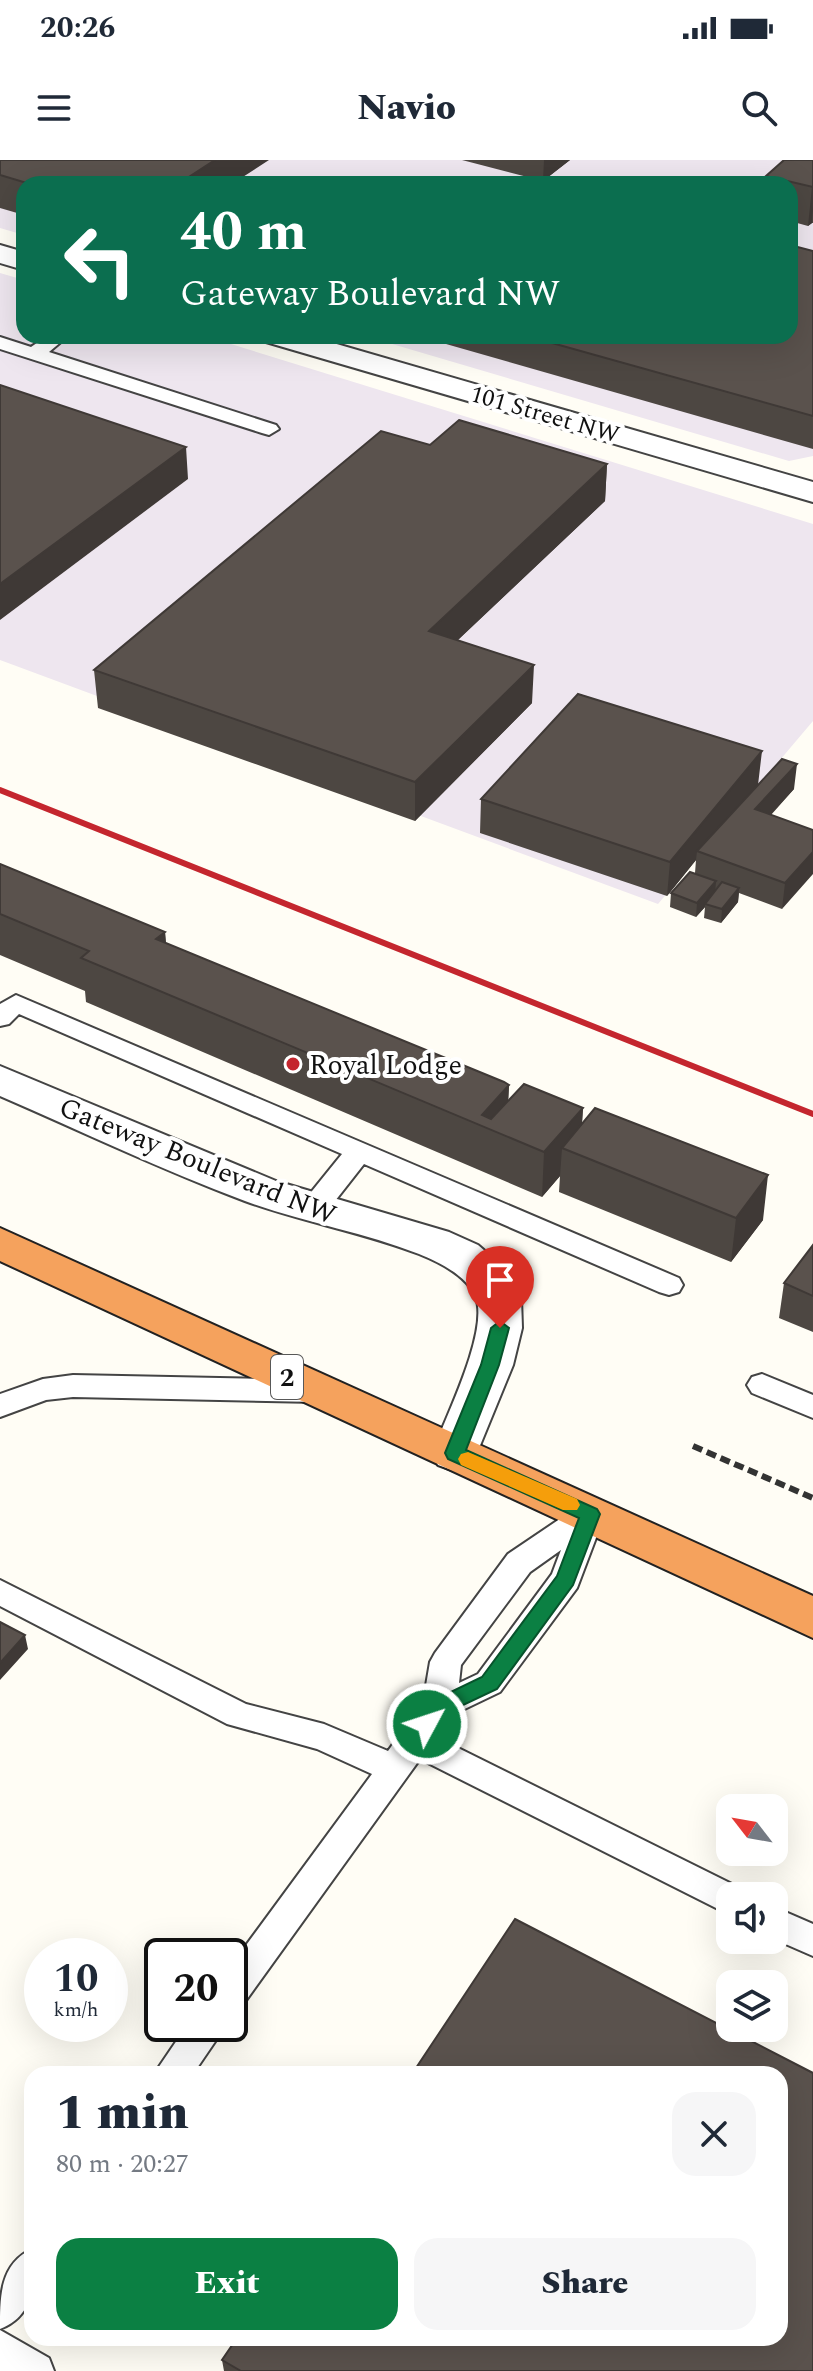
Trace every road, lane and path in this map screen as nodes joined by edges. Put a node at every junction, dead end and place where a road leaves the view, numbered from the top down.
1 (0, 343) edge
2 (48, 344) edge
3 (304, 344) edge
4 (34, 354) junction
5 (269, 429) dead end
6 (813, 492) edge
7 (5, 1006) edge
8 (0, 1080) edge
9 (359, 1151) junction
10 (314, 1208) junction
11 (0, 1243) edge
12 (669, 1285) dead end
13 (762, 1385) dead end
14 (317, 1392) junction
15 (0, 1406) edge
16 (813, 1407) edge
17 (693, 1446) dead end
18 (455, 1453) junction
19 (813, 1498) edge
20 (583, 1511) junction
21 (0, 1592) edge
22 (813, 1618) edge
23 (439, 1707) junction
24 (414, 1741) junction
25 (394, 1769) junction
26 (716, 1892) edge
27 (788, 1929) edge
28 (813, 1941) edge
29 (248, 1970) edge
30 (196, 2042) edge
31 (178, 2066) edge
32 (24, 2278) edge
33 (0, 2311) edge
34 (0, 2349) edge
35 (35, 2371) edge

1 - 4 lane
2 - 4 lane
3 - 6 street, 101 Street NW
4 - 5 lane
7 - 9 lane
8 - 10 street, Gateway Boulevard NW
9 - 10 lane
9 - 12 lane
10 - 18 street, Gateway Boulevard NW
11 - 14 highway, 2
13 - 16 lane
14 - 15 lane
14 - 18 highway, 2
17 - 19 path
18 - 20 highway, 2
20 - 22 highway, 2
20 - 23 lane
20 - 23 lane
21 - 25 lane
23 - 24 lane
24 - 25 lane
24 - 26 lane
25 - 29 lane
27 - 28 lane
30 - 31 lane
32 - 33 lane
34 - 35 lane

